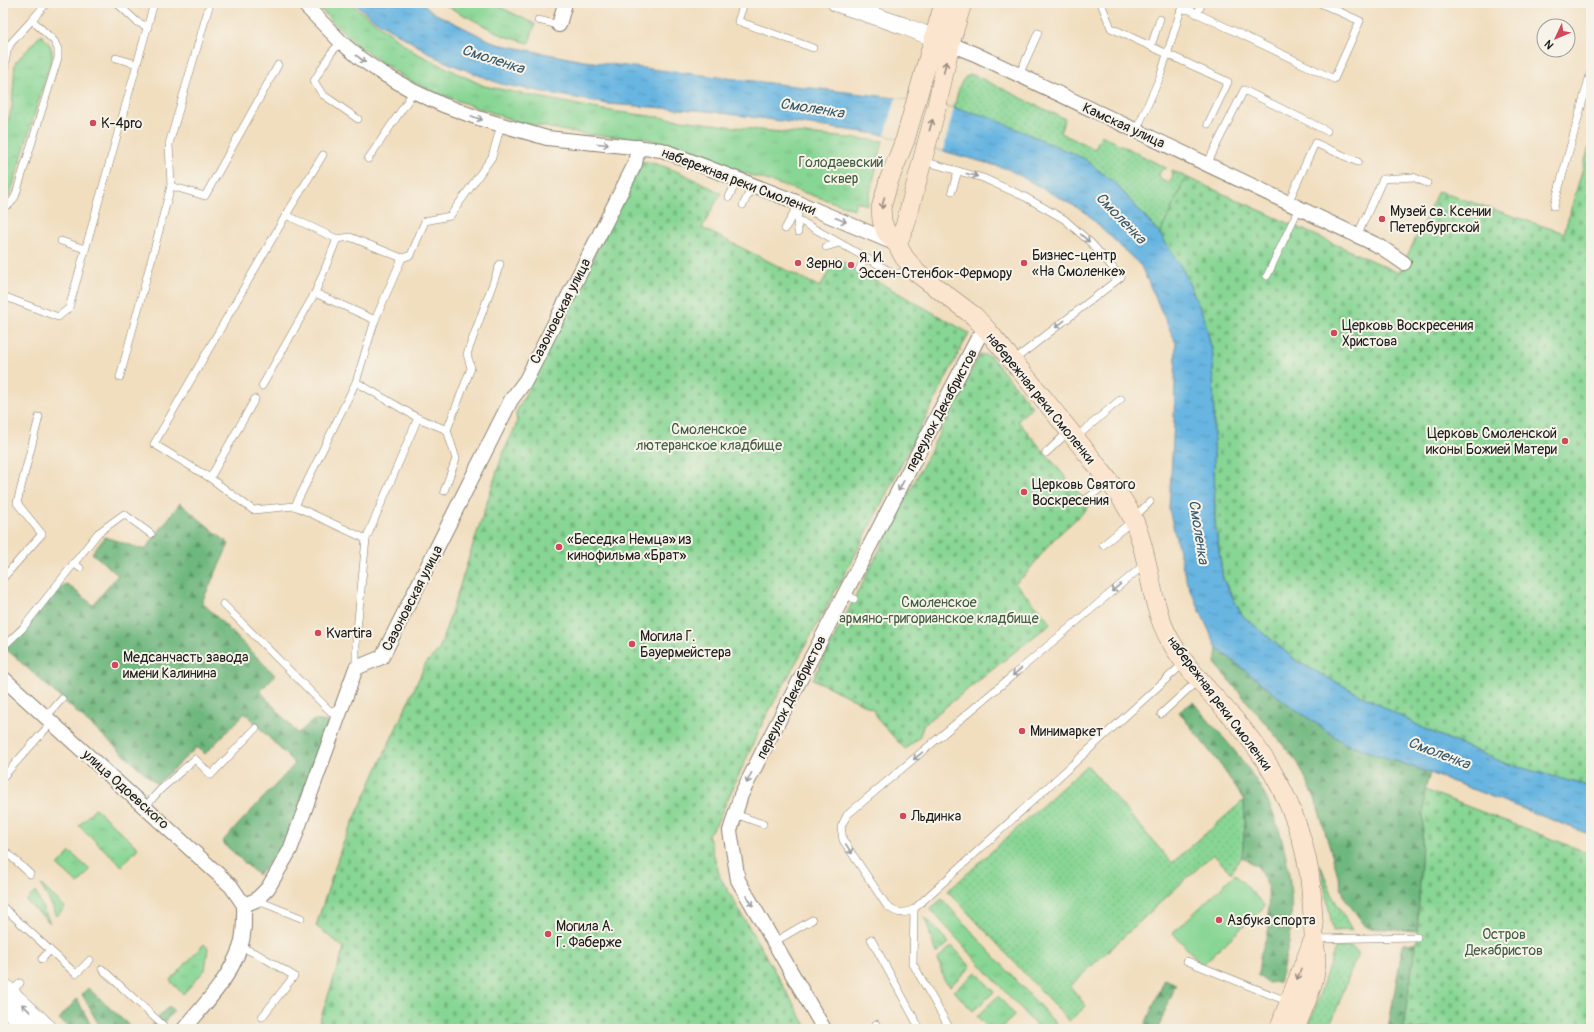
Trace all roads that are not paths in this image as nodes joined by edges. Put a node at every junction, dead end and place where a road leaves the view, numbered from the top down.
1 (117, 3) edge
2 (154, 3) edge
3 (210, 3) edge
4 (303, 3) edge
5 (565, 3) edge
6 (744, 3) edge
7 (836, 3) edge
8 (944, 3) edge
9 (962, 3) edge
10 (1101, 3) edge
11 (1202, 3) edge
12 (1320, 3) edge
13 (44, 6) dead end
14 (1183, 6) edge
15 (1197, 14) junction
16 (1160, 19) dead end
17 (32, 20) junction
18 (538, 20) dead end
19 (560, 25) joint
20 (148, 27) junction
21 (1038, 32) dead end
22 (942, 41) junction
23 (340, 42) junction
24 (1151, 46) junction
25 (813, 48) dead end
26 (1168, 53) junction
27 (116, 58) dead end
28 (137, 64) junction
29 (278, 65) dead end
30 (1591, 71) edge
31 (1019, 75) junction
32 (3, 78) edge
33 (412, 91) junction
34 (358, 119) dead end
35 (1208, 124) dead end
36 (501, 125) junction
37 (1327, 130) dead end
38 (1136, 131) junction
39 (638, 147) junction
40 (923, 153) junction
41 (323, 155) dead end
42 (368, 159) dead end
43 (1358, 162) dead end
44 (1207, 164) junction
45 (958, 171) junction
46 (738, 179) junction
47 (1427, 183) dead end
48 (753, 185) junction
49 (171, 186) junction
50 (952, 191) dead end
51 (729, 197) dead end
52 (799, 203) junction
53 (743, 205) dead end
54 (1293, 205) junction
55 (1554, 206) dead end
56 (3, 207) edge
57 (286, 215) junction
58 (797, 219) junction
59 (785, 229) dead end
60 (798, 232) dead end
61 (1357, 236) junction
62 (337, 239) junction
63 (60, 241) dead end
64 (839, 244) junction
65 (897, 244) junction
66 (826, 247) dead end
67 (85, 249) junction
68 (402, 258) junction
69 (865, 258) junction
70 (1404, 263) dead end
71 (500, 264) dead end
72 (859, 270) dead end
73 (917, 273) junction
74 (1267, 276) dead end
75 (315, 293) junction
76 (3, 296) edge
77 (376, 320) junction
78 (987, 330) junction
79 (1013, 361) junction
80 (120, 377) dead end
81 (356, 382) junction
82 (262, 386) dead end
83 (255, 398) dead end
84 (1121, 399) dead end
85 (39, 417) dead end
86 (418, 418) junction
87 (447, 430) junction
88 (1072, 435) junction
89 (1046, 453) dead end
90 (210, 478) junction
91 (1109, 482) junction
92 (444, 490) dead end
93 (1085, 500) dead end
94 (1150, 502) dead end
95 (295, 506) junction
96 (1133, 519) junction
97 (151, 534) dead end
98 (366, 539) junction
99 (1103, 545) dead end
100 (73, 563) junction
101 (1146, 563) junction
102 (80, 568) dead end
103 (3, 578) edge
104 (223, 604) dead end
105 (3, 647) edge
106 (1185, 662) junction
107 (356, 668) junction
108 (3, 678) edge
109 (1199, 679) junction
110 (62, 699) dead end
111 (343, 705) junction
112 (1161, 714) dead end
113 (49, 720) junction
114 (256, 728) dead end
115 (3, 777) edge
116 (145, 807) junction
117 (735, 814) junction
118 (763, 824) dead end
119 (3, 848) edge
120 (30, 874) dead end
121 (250, 902) junction
122 (3, 907) edge
123 (914, 909) junction
124 (301, 918) dead end
125 (812, 920) dead end
126 (1417, 937) dead end
127 (1314, 938) junction
128 (871, 939) dead end
129 (774, 942) junction
130 (241, 947) junction
131 (50, 950) junction
132 (42, 959) dead end
133 (90, 960) dead end
134 (1187, 961) dead end
135 (102, 970) dead end
136 (8, 999) edge
137 (1289, 1002) junction
138 (262, 1017) dead end
139 (29, 1029) edge
140 (49, 1029) edge
141 (167, 1029) edge
142 (185, 1029) edge
143 (824, 1029) edge
144 (920, 1029) edge
145 (950, 1029) edge
146 (1279, 1029) edge
147 (1295, 1029) edge

1 - 20 lane
2 - 20 lane
3 - 49 lane
4 - 23 street, набережная реки Смоленки
5 - 19 street
6 - 25 lane
7 - 22 street, Камская улица
8 - 22 main road
9 - 22 main road
10 - 24 lane
11 - 15 lane
12 - 15 lane
13 - 17 lane
14 - 15 lane
14 - 26 lane
16 - 24 lane
17 - 32 lane
17 - 56 lane
18 - 19 lane
20 - 28 lane
21 - 31 lane
22 - 31 street, Камская улица
40 -> 22 main road
22 -> 65 main road, набережная реки Смоленки
23 -> 33 street, набережная реки Смоленки
23 - 34 lane
24 - 26 lane
26 - 35 lane
26 - 38 lane
27 - 28 lane
28 - 67 lane
29 - 49 lane
30 - 55 lane
31 - 38 street, Камская улица
33 -> 36 street, набережная реки Смоленки
33 - 42 lane
36 -> 39 street, набережная реки Смоленки
36 - 68 lane
37 - 44 lane
38 - 44 street, Камская улица
39 - 46 street, набережная реки Смоленки
39 - 107 street, Сазоновская улица
40 - 45 lane
40 - 65 main road
41 - 57 lane
43 - 54 lane
44 - 54 street, Камская улица
45 - 50 lane
45 -> 79 lane
46 - 48 street, набережная реки Смоленки
46 - 51 lane
47 - 61 lane
48 - 52 street, набережная реки Смоленки
48 - 53 lane
49 - 80 lane
52 - 58 lane
52 - 59 lane
52 -> 65 street, набережная реки Смоленки
54 - 61 street, Камская улица
54 - 74 lane
57 - 62 lane
57 - 90 lane
58 - 60 lane
58 - 64 lane
61 - 70 street, Камская улица
62 - 68 lane
62 - 75 lane
63 - 67 lane
64 - 66 lane
64 - 69 lane
65 - 73 main road, набережная реки Смоленки
67 - 76 lane
68 - 77 lane
69 - 72 lane
69 - 73 lane
71 - 87 lane
73 - 78 main road, набережная реки Смоленки
75 - 77 lane
75 - 82 lane
77 - 81 lane
78 - 79 main road, набережная реки Смоленки
78 -> 117 street, переулок Декабристов
79 - 88 main road, набережная реки Смоленки
81 - 86 lane
81 - 95 lane
83 - 90 lane
84 - 88 lane
85 - 103 lane
86 - 87 lane
86 - 98 lane
87 - 92 lane
88 - 89 lane
88 - 91 main road, набережная реки Смоленки
90 - 95 lane
91 - 93 lane
91 - 96 main road, набережная реки Смоленки
94 - 96 lane
95 - 98 lane
96 - 99 lane
96 - 101 main road, набережная реки Смоленки
97 - 100 lane
98 - 107 lane
100 - 102 lane
100 - 105 lane
101 - 106 main road, набережная реки Смоленки
101 -> 123 lane
104 - 111 lane
106 - 109 main road, набережная реки Смоленки
106 - 123 lane
107 - 111 street
108 - 113 street, улица Одоевского
109 - 112 lane
109 - 127 main road, набережная реки Смоленки
110 - 113 lane
111 - 121 street
113 - 115 lane
113 - 116 street, улица Одоевского
114 - 116 lane
116 - 121 street, улица Одоевского
117 - 118 lane
117 -> 129 street, переулок Декабристов
119 - 120 lane
121 - 124 lane
121 - 130 street
122 - 131 lane
123 - 145 lane
125 - 129 lane
126 - 127 lane
127 -> 137 main road
127 - 147 main road, набережная реки Смоленки
128 - 144 lane
129 - 143 street, переулок Декабристов
130 - 138 lane
130 - 142 street
131 - 132 lane
131 - 133 lane
134 - 137 lane
135 - 141 lane
136 - 139 street
140 -> 136 street
137 - 146 main road

